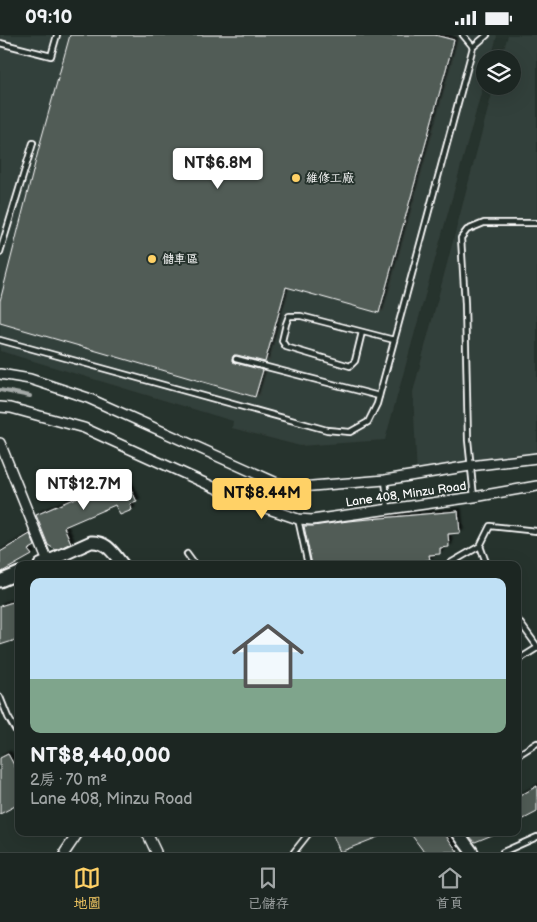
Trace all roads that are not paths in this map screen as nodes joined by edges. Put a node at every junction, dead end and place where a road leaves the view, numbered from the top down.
1 (57, 35) edge
2 (463, 35) edge
3 (487, 35) edge
4 (0, 43) edge
5 (473, 47) junction
6 (33, 143) dead end
7 (537, 223) edge
8 (0, 252) edge
9 (362, 332) junction
10 (0, 340) edge
11 (394, 340) junction
12 (236, 359) dead end
13 (0, 373) edge
14 (379, 396) junction
15 (0, 407) edge
16 (0, 443) edge
17 (537, 458) edge
18 (470, 466) junction
19 (385, 480) junction
20 (537, 486) edge
21 (474, 497) junction
22 (388, 509) junction
23 (298, 519) junction
24 (537, 531) edge
25 (480, 546) junction
26 (187, 554) dead end
27 (43, 561) edge
28 (48, 561) edge
29 (119, 561) edge
30 (192, 561) edge
31 (307, 561) edge
32 (454, 561) edge
33 (486, 561) edge
34 (15, 575) edge
35 (0, 581) edge
36 (521, 624) edge
37 (537, 647) edge
38 (521, 658) edge
39 (0, 697) edge
40 (15, 729) edge
41 (537, 743) edge
42 (521, 753) edge
43 (76, 836) edge
44 (149, 836) edge
45 (307, 836) edge
46 (460, 836) edge
47 (537, 837) edge
48 (65, 852) edge
49 (156, 852) edge
50 (294, 852) edge
51 (472, 852) edge
52 (503, 852) edge

1 - 4 lane
2 - 5 lane
3 - 5 lane
5 - 11 lane
6 - 8 lane
7 - 18 lane
9 - 9 lane
9 - 11 lane
10 - 14 lane
11 - 14 lane
12 - 14 lane
13 - 19 street, Lane 408, Minzu Road
15 - 23 street, Lane 408, Minzu Road
16 - 27 street
17 - 18 street, Lane 408, Minzu Road
18 - 19 street, Lane 408, Minzu Road
18 - 21 lane
19 - 22 lane
20 - 21 street, Lane 408, Minzu Road
21 - 22 street, Lane 408, Minzu Road
22 - 23 street, Lane 408, Minzu Road
23 - 31 lane
24 - 25 lane
25 - 32 lane
25 - 33 lane
26 - 30 lane
28 - 29 street
34 - 35 street
36 - 37 lane
37 - 38 lane
39 - 40 lane
41 - 42 lane
43 - 48 street
44 - 49 street
45 - 50 lane
46 - 51 street
47 - 52 lane

